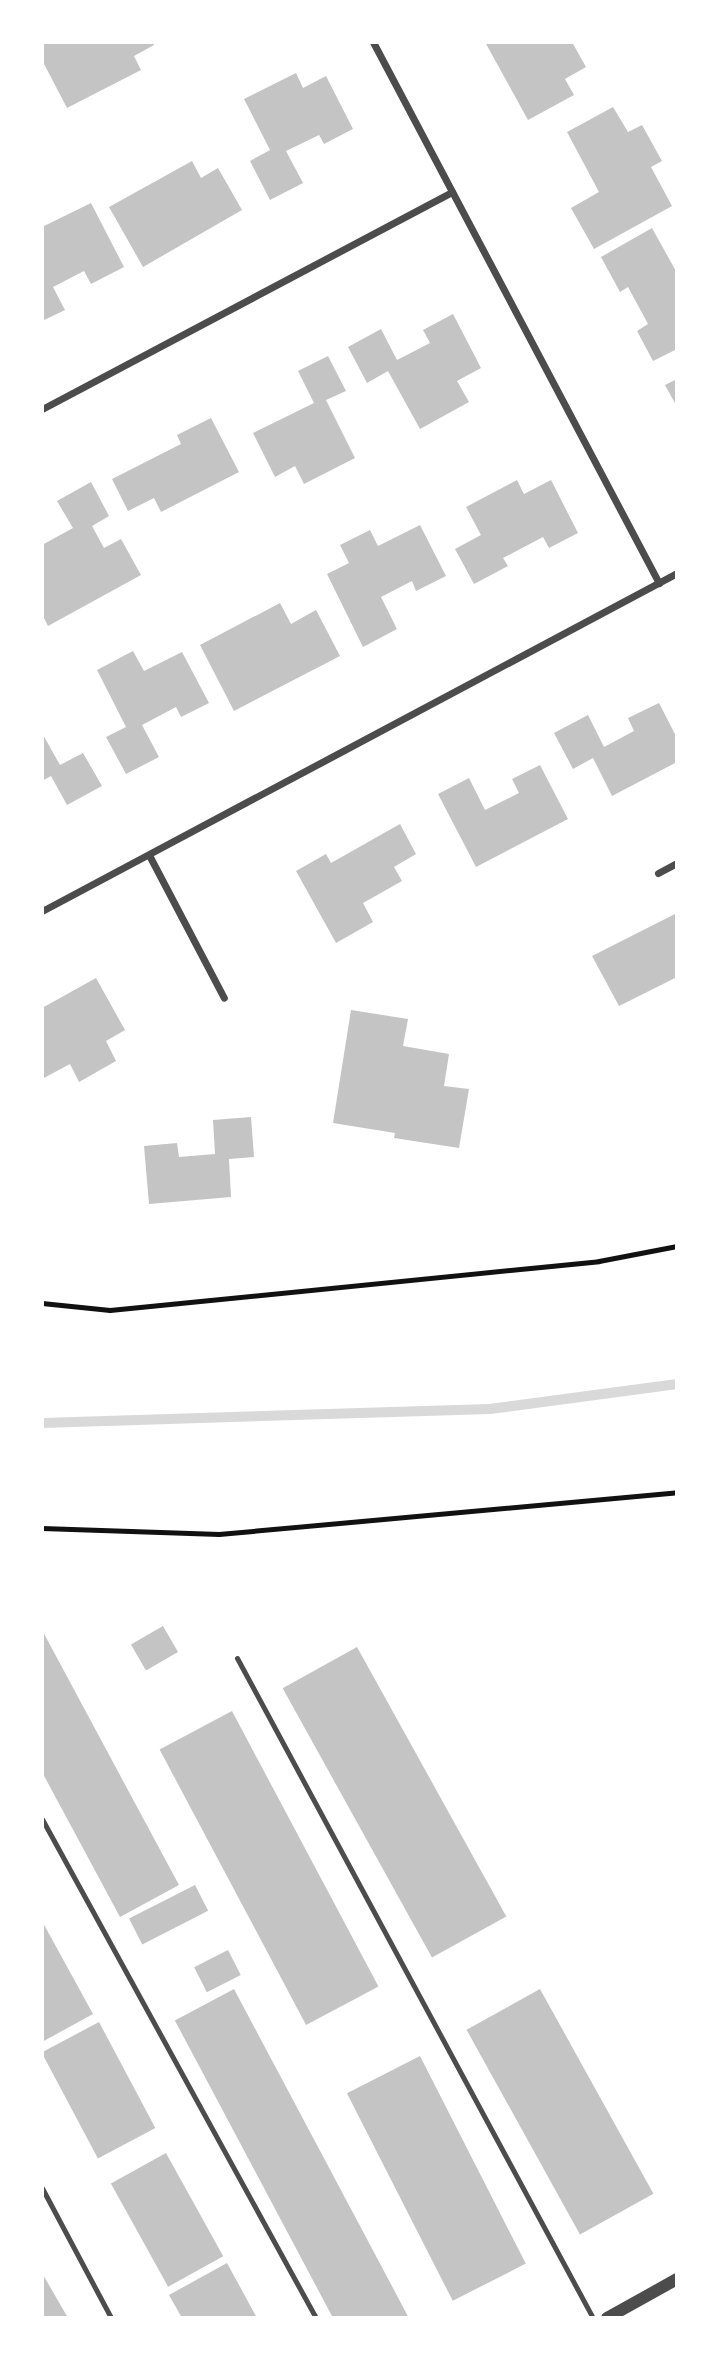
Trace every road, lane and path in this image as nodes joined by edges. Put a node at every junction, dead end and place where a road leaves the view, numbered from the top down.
1 (373, 42) edge
2 (452, 192) junction
3 (42, 409) edge
4 (677, 573) edge
5 (659, 583) junction
6 (149, 855) junction
7 (677, 863) edge
8 (658, 873) dead end
9 (42, 911) edge
10 (224, 998) dead end
11 (677, 1245) edge
12 (42, 1303) edge
13 (677, 1492) edge
14 (42, 1528) edge
15 (237, 1658) dead end
16 (42, 1819) edge
17 (42, 2188) edge
18 (677, 2280) edge
19 (111, 2318) edge
20 (316, 2318) edge
21 (593, 2318) edge
22 (607, 2318) edge

1 - 2 street
2 - 3 street
2 - 5 street
4 - 5 street
5 - 6 street
6 - 9 street
6 - 10 street
7 - 8 street
11 - 12 path
13 - 14 path
15 - 21 lane
16 - 20 lane
17 - 19 lane
18 - 22 street

